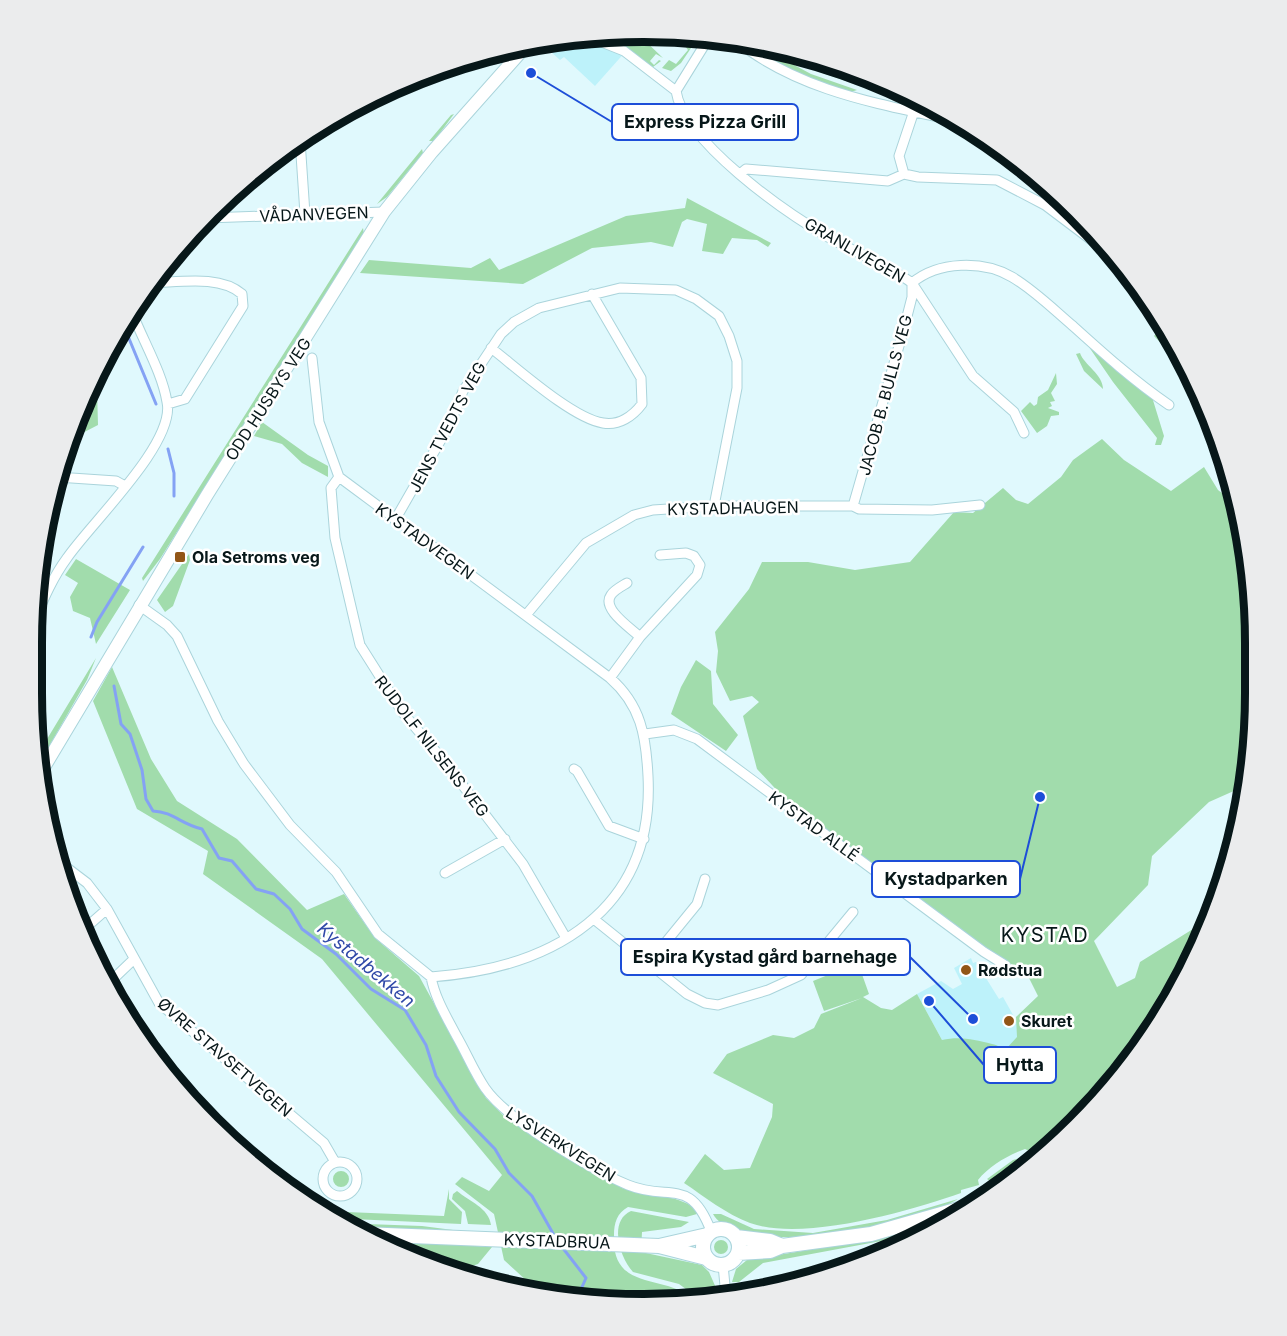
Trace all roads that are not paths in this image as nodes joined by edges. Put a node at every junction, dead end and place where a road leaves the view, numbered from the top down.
1 (604, 43) dead end
2 (704, 45) edge
3 (754, 53) edge
4 (517, 56) edge
5 (676, 91) junction
6 (914, 111) junction
7 (929, 114) edge
8 (301, 149) edge
9 (740, 174) junction
10 (904, 174) junction
11 (384, 212) junction
12 (305, 214) junction
13 (219, 218) edge
14 (1085, 235) edge
15 (162, 283) edge
16 (912, 283) junction
17 (592, 294) junction
18 (136, 321) edge
19 (490, 348) junction
20 (312, 358) dead end
21 (168, 404) junction
22 (1169, 405) dead end
23 (1024, 433) dead end
24 (339, 477) junction
25 (65, 478) edge
26 (125, 486) junction
27 (980, 505) dead end
28 (714, 506) junction
29 (853, 506) junction
30 (395, 520) junction
31 (660, 555) dead end
32 (627, 583) dead end
33 (44, 599) edge
34 (139, 605) junction
35 (526, 615) junction
36 (640, 637) junction
37 (609, 678) junction
38 (645, 734) junction
39 (46, 763) edge
40 (574, 769) dead end
41 (505, 839) junction
42 (644, 839) junction
43 (69, 869) edge
44 (445, 873) dead end
45 (705, 879) dead end
46 (107, 909) junction
47 (853, 912) dead end
48 (595, 920) junction
49 (89, 926) edge
50 (566, 938) junction
51 (134, 960) junction
52 (648, 964) junction
53 (1005, 965) dead end
54 (431, 977) junction
55 (115, 978) edge
56 (335, 1162) dead end
57 (943, 1213) edge
58 (709, 1233) junction
59 (383, 1235) edge
60 (736, 1237) junction
61 (659, 1246) junction
62 (782, 1246) junction
63 (738, 1253) junction
64 (706, 1258) junction
65 (723, 1265) junction
66 (725, 1288) edge

1 - 5 street, GRANLIVEGEN
2 - 5 street
3 - 6 street
4 - 11 street, ODD HUSBYS VEG
5 - 9 street, GRANLIVEGEN
6 - 7 street
6 - 10 street
8 - 12 street
9 - 10 street
9 - 16 street, GRANLIVEGEN
10 - 14 street
11 - 12 street, VÅDANVEGEN
11 - 34 street, ODD HUSBYS VEG
12 - 13 street, VÅDANVEGEN
15 - 21 street
16 - 22 street, GRANLIVEGEN
16 - 23 street, GRANLIVEGEN
16 - 29 street, JACOB B. BULLS VEG
17 - 19 street, JENS TVEDTS VEG
17 - 19 street
17 - 28 street, JENS TVEDTS VEG
18 - 21 street
19 - 30 street, JENS TVEDTS VEG
20 - 24 street
21 - 26 street
24 - 30 street, KYSTADVEGEN
24 - 41 street, RUDOLF NILSENS VEG
25 - 26 street
26 - 33 street
27 - 29 street, KYSTADHAUGEN
28 - 29 street, KYSTADHAUGEN
28 - 35 street, KYSTADHAUGEN
30 - 35 street, KYSTADVEGEN
31 - 36 street
32 - 36 street
34 - 39 street, ODD HUSBYS VEG
34 - 54 street
35 - 37 street, KYSTADVEGEN
36 - 37 street
37 - 38 street, KYSTADVEGEN
38 - 42 street, KYSTADVEGEN
38 - 53 street, KYSTAD ALLÉ
40 - 42 street
41 - 44 street
41 - 50 street, RUDOLF NILSENS VEG
42 - 48 street, KYSTADVEGEN
43 - 46 street, ØVRE STAVSETVEGEN
45 - 52 street
46 - 49 street
46 - 51 street, ØVRE STAVSETVEGEN
47 - 52 street
48 - 50 street, KYSTADVEGEN
48 - 52 street
50 - 54 street, KYSTADVEGEN
51 - 55 street
51 - 56 street, ØVRE STAVSETVEGEN
54 - 58 street, LYSVERKVEGEN
57 - 62 main road
58 - 60 main road
58 - 61 main road
58 - 64 main road
59 - 61 main road, KYSTADBRUA
60 - 62 main road
60 - 63 main road
61 - 64 main road
62 - 63 main road
63 - 65 main road
64 - 65 main road
65 - 66 street

